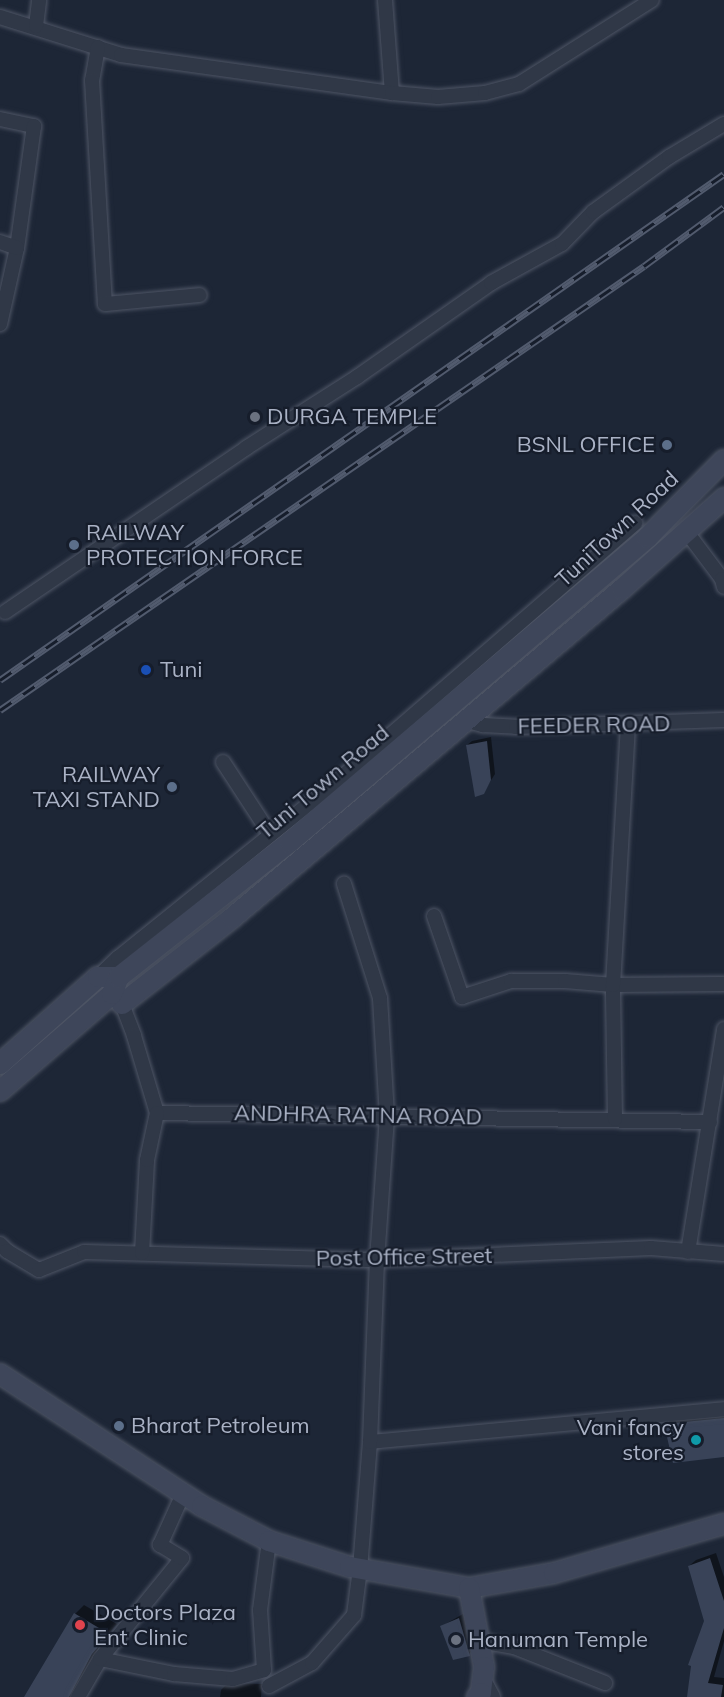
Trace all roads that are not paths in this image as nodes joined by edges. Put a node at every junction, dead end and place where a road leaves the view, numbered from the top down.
1 (39, 0) edge
2 (385, 0) edge
3 (652, 0) edge
4 (0, 17) edge
5 (36, 26) junction
6 (98, 47) junction
7 (392, 93) junction
8 (0, 119) edge
9 (724, 124) edge
10 (0, 242) edge
11 (17, 248) junction
12 (200, 296) dead end
13 (0, 324) edge
14 (724, 460) edge
15 (724, 498) edge
16 (635, 523) dead end
17 (686, 531) junction
18 (724, 587) edge
19 (4, 612) dead end
20 (540, 630) joint
21 (464, 720) junction
22 (724, 720) edge
23 (628, 723) junction
24 (223, 762) dead end
25 (270, 834) junction
26 (344, 884) dead end
27 (434, 916) dead end
28 (98, 977) junction
29 (724, 984) edge
30 (122, 985) junction
31 (613, 985) junction
32 (724, 1029) edge
33 (0, 1064) edge
34 (0, 1091) edge
35 (157, 1113) junction
36 (387, 1116) junction
37 (615, 1119) junction
38 (710, 1122) junction
39 (0, 1244) edge
40 (688, 1252) junction
41 (141, 1253) junction
42 (724, 1254) edge
43 (377, 1260) junction
44 (0, 1374) edge
45 (724, 1409) edge
46 (369, 1442) junction
47 (183, 1494) junction
48 (724, 1524) edge
49 (269, 1541) junction
50 (360, 1569) junction
51 (470, 1588) junction
52 (480, 1641) junction
53 (100, 1659) junction
54 (264, 1670) junction
55 (605, 1683) dead end
56 (480, 1688) edge
57 (271, 1691) edge
58 (78, 1697) edge
59 (493, 1697) edge

1 - 5 street
2 - 7 street
3 - 7 street
4 - 5 street
5 - 6 street
6 - 7 street
6 - 12 street
8 - 11 street
9 - 19 street
10 - 11 street
11 - 13 street
14 - 20 street, TuniTown Road
15 - 17 street
16 - 25 street
17 - 18 street
17 - 21 street
20 - 30 street, Tuni Town Road
21 - 23 street, FEEDER ROAD
21 - 30 street
22 - 23 street, FEEDER ROAD
23 - 31 street
24 - 25 street
25 - 28 street
26 - 36 street
27 - 31 street
28 - 30 street
28 - 33 street
29 - 31 street
30 - 34 street, Tuni Town Road
30 - 35 street
31 - 37 street
32 - 38 street
35 - 36 street, ANDHRA RATNA ROAD
35 - 41 street
36 - 37 street, ANDHRA RATNA ROAD
36 - 43 street
37 - 38 street, ANDHRA RATNA ROAD
38 - 40 street
39 - 41 street, Post Office Street
40 - 42 street, Post Office Street
40 - 43 street, Post Office Street
41 - 43 street, Post Office Street
43 - 46 street
44 - 47 street
45 - 46 street
46 - 50 street
47 - 49 street
47 - 53 street
48 - 51 street
49 - 50 street
49 - 54 street
50 - 51 street
50 - 57 street
51 - 52 street
52 - 55 street
52 - 56 street
53 - 54 street
53 - 58 street
54 - 57 street
56 - 59 street

